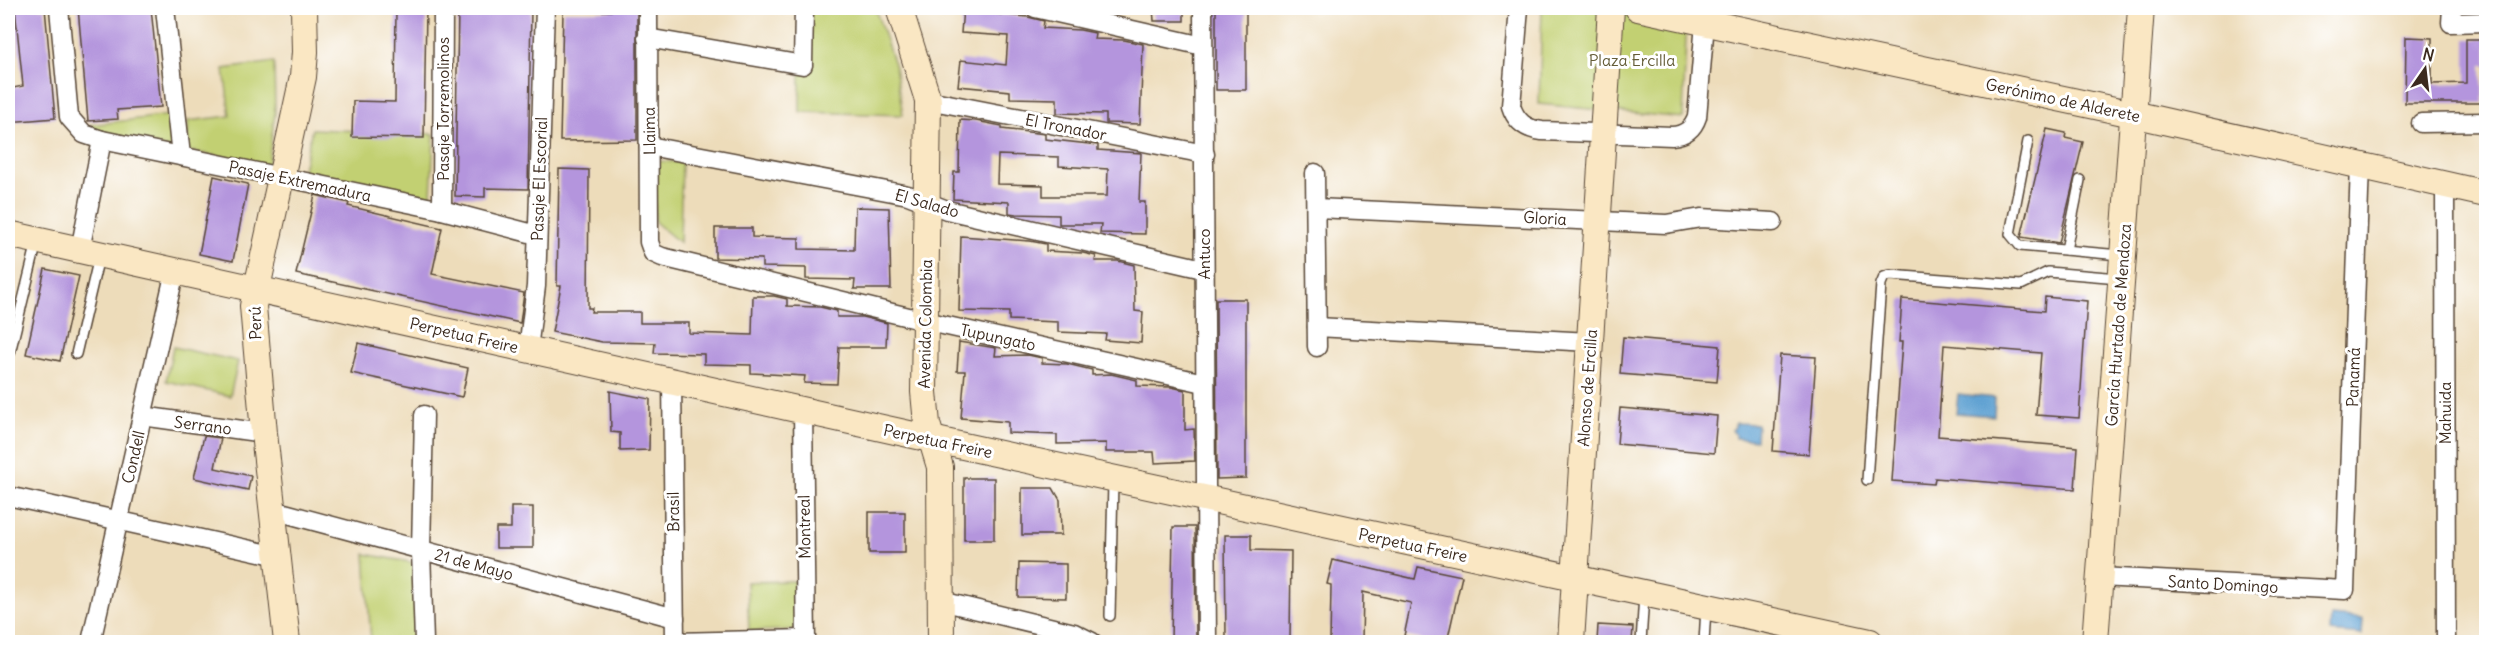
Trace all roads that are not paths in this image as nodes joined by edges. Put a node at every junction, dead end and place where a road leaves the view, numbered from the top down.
1 (59, 8) edge
2 (165, 8) edge
3 (304, 8) edge
4 (443, 8) edge
5 (545, 8) edge
6 (648, 8) edge
7 (804, 8) edge
8 (899, 8) edge
9 (1035, 8) edge
10 (1203, 8) edge
11 (1519, 8) edge
12 (1611, 8) edge
13 (1638, 8) edge
14 (2141, 8) edge
15 (1705, 15) edge
16 (2452, 15) edge
17 (2487, 22) edge
18 (647, 38) junction
19 (1203, 46) junction
20 (928, 99) junction
21 (2133, 114) junction
22 (2487, 122) edge
23 (2421, 123) dead end
24 (1603, 133) junction
25 (102, 140) junction
26 (2028, 141) dead end
27 (649, 147) junction
28 (1204, 154) junction
29 (180, 156) junction
30 (2360, 165) junction
31 (1315, 173) dead end
32 (281, 177) junction
33 (2080, 180) dead end
34 (2445, 184) junction
35 (2487, 195) edge
36 (927, 202) junction
37 (1316, 208) junction
38 (442, 210) junction
39 (1598, 221) junction
40 (1773, 222) dead end
41 (8, 234) edge
42 (537, 235) junction
43 (37, 241) junction
44 (2066, 250) junction
45 (90, 252) junction
46 (653, 253) joint
47 (2122, 267) junction
48 (1203, 269) junction
49 (174, 271) junction
50 (257, 289) junction
51 (925, 321) junction
52 (1317, 327) junction
53 (1590, 342) junction
54 (1317, 347) dead end
55 (528, 349) junction
56 (10, 353) dead end
57 (76, 354) dead end
58 (672, 381) junction
59 (1204, 383) junction
60 (802, 411) junction
61 (424, 415) dead end
62 (142, 416) junction
63 (264, 433) junction
64 (933, 440) junction
65 (1113, 479) junction
66 (1867, 480) dead end
67 (8, 496) edge
68 (1206, 500) junction
69 (273, 510) junction
70 (118, 520) junction
71 (421, 550) junction
72 (278, 556) junction
73 (2100, 577) junction
74 (1575, 580) junction
75 (2345, 590) joint
76 (1644, 595) junction
77 (941, 601) junction
78 (1706, 608) junction
79 (1110, 616) dead end
80 (675, 618) junction
81 (1832, 639) edge
82 (806, 640) edge
83 (91, 642) edge
84 (287, 642) edge
85 (424, 642) edge
86 (675, 642) edge
87 (941, 642) edge
88 (1091, 642) edge
89 (1207, 642) edge
90 (1570, 642) edge
91 (1641, 642) edge
92 (1704, 642) edge
93 (1870, 642) edge
94 (2095, 642) edge
95 (2446, 642) edge

1 - 25 street, Pasaje Extremadura
2 - 29 street
3 - 32 street, Perú
4 - 38 street, Pasaje Torremolinos
5 - 42 street, Pasaje El Escorial
6 - 18 street, Llaima
7 - 18 street
8 - 20 street, Avenida Colombia
9 - 19 street
10 - 19 street, Antuco
11 - 24 street
12 - 24 street, Alonso de Ercilla
13 - 15 street, Gerónimo de Alderete
14 - 21 street, García Hurtado de Mendoza
15 - 21 street, Gerónimo de Alderete
15 - 24 street
16 - 17 street
18 - 27 street, Llaima
19 - 28 street, Antuco
20 - 28 street, El Tronador
20 - 36 street, Avenida Colombia
21 - 30 street, Gerónimo de Alderete
21 - 47 street, García Hurtado de Mendoza
22 - 23 street
24 - 39 street, Alonso de Ercilla
25 - 29 street, Pasaje Extremadura
25 - 45 street
26 - 44 lane
27 - 36 street, El Salado
27 - 46 street, Llaima
28 - 48 street, Antuco
29 - 32 street, Pasaje Extremadura
30 - 34 street, Gerónimo de Alderete
30 - 75 street, Panamá
31 - 37 street
32 - 38 street, Pasaje Extremadura
32 - 50 street, Perú
33 - 44 lane
34 - 35 street, Gerónimo de Alderete
34 - 95 street, Mahuida
36 - 48 street, El Salado
36 - 51 street, Avenida Colombia
37 - 39 street, Gloria
37 - 52 street
38 - 42 street, Pasaje Extremadura
39 - 40 street, Gloria
39 - 53 street, Alonso de Ercilla
41 - 43 street, Perpetua Freire
42 - 55 street, Pasaje El Escorial
43 - 45 street, Perpetua Freire
43 - 56 lane
44 - 47 lane
45 - 49 street, Perpetua Freire
45 - 57 lane
46 - 51 street, Tupungato
47 - 66 lane
47 - 73 street, García Hurtado de Mendoza
48 - 59 street, Antuco
49 - 50 street, Perpetua Freire
49 - 62 street, Condell
50 - 55 street, Perpetua Freire
50 - 63 street, Perú
51 - 59 street, Tupungato
51 - 64 street, Avenida Colombia
52 - 53 street
52 - 54 street
53 - 74 street, Alonso de Ercilla
55 - 58 street, Perpetua Freire
58 - 60 street, Perpetua Freire
58 - 80 street, Brasil
59 - 68 street, Antuco
60 - 64 street, Perpetua Freire
60 - 82 street, Montreal
61 - 71 street
62 - 63 street, Serrano
62 - 70 street, Condell
63 - 69 street, Perú
64 - 65 street, Perpetua Freire
64 - 77 street, Avenida Colombia
65 - 68 street, Perpetua Freire
65 - 79 lane
67 - 70 street
68 - 74 street, Perpetua Freire
68 - 89 street, Antuco
69 - 71 street, 21 de Mayo
69 - 72 street, Perú
70 - 72 street
70 - 83 street, Condell
71 - 80 street, 21 de Mayo
71 - 85 street
72 - 84 street, Perú
73 - 75 street, Santo Domingo
73 - 94 street, García Hurtado de Mendoza
74 - 76 street, Perpetua Freire
74 - 90 street, Alonso de Ercilla
76 - 78 street, Perpetua Freire
76 - 91 lane
77 - 87 street, Avenida Colombia
77 - 88 street
78 - 81 street, Perpetua Freire
78 - 92 lane
80 - 86 street, Brasil
81 - 93 street, Perpetua Freire
82 - 86 street

